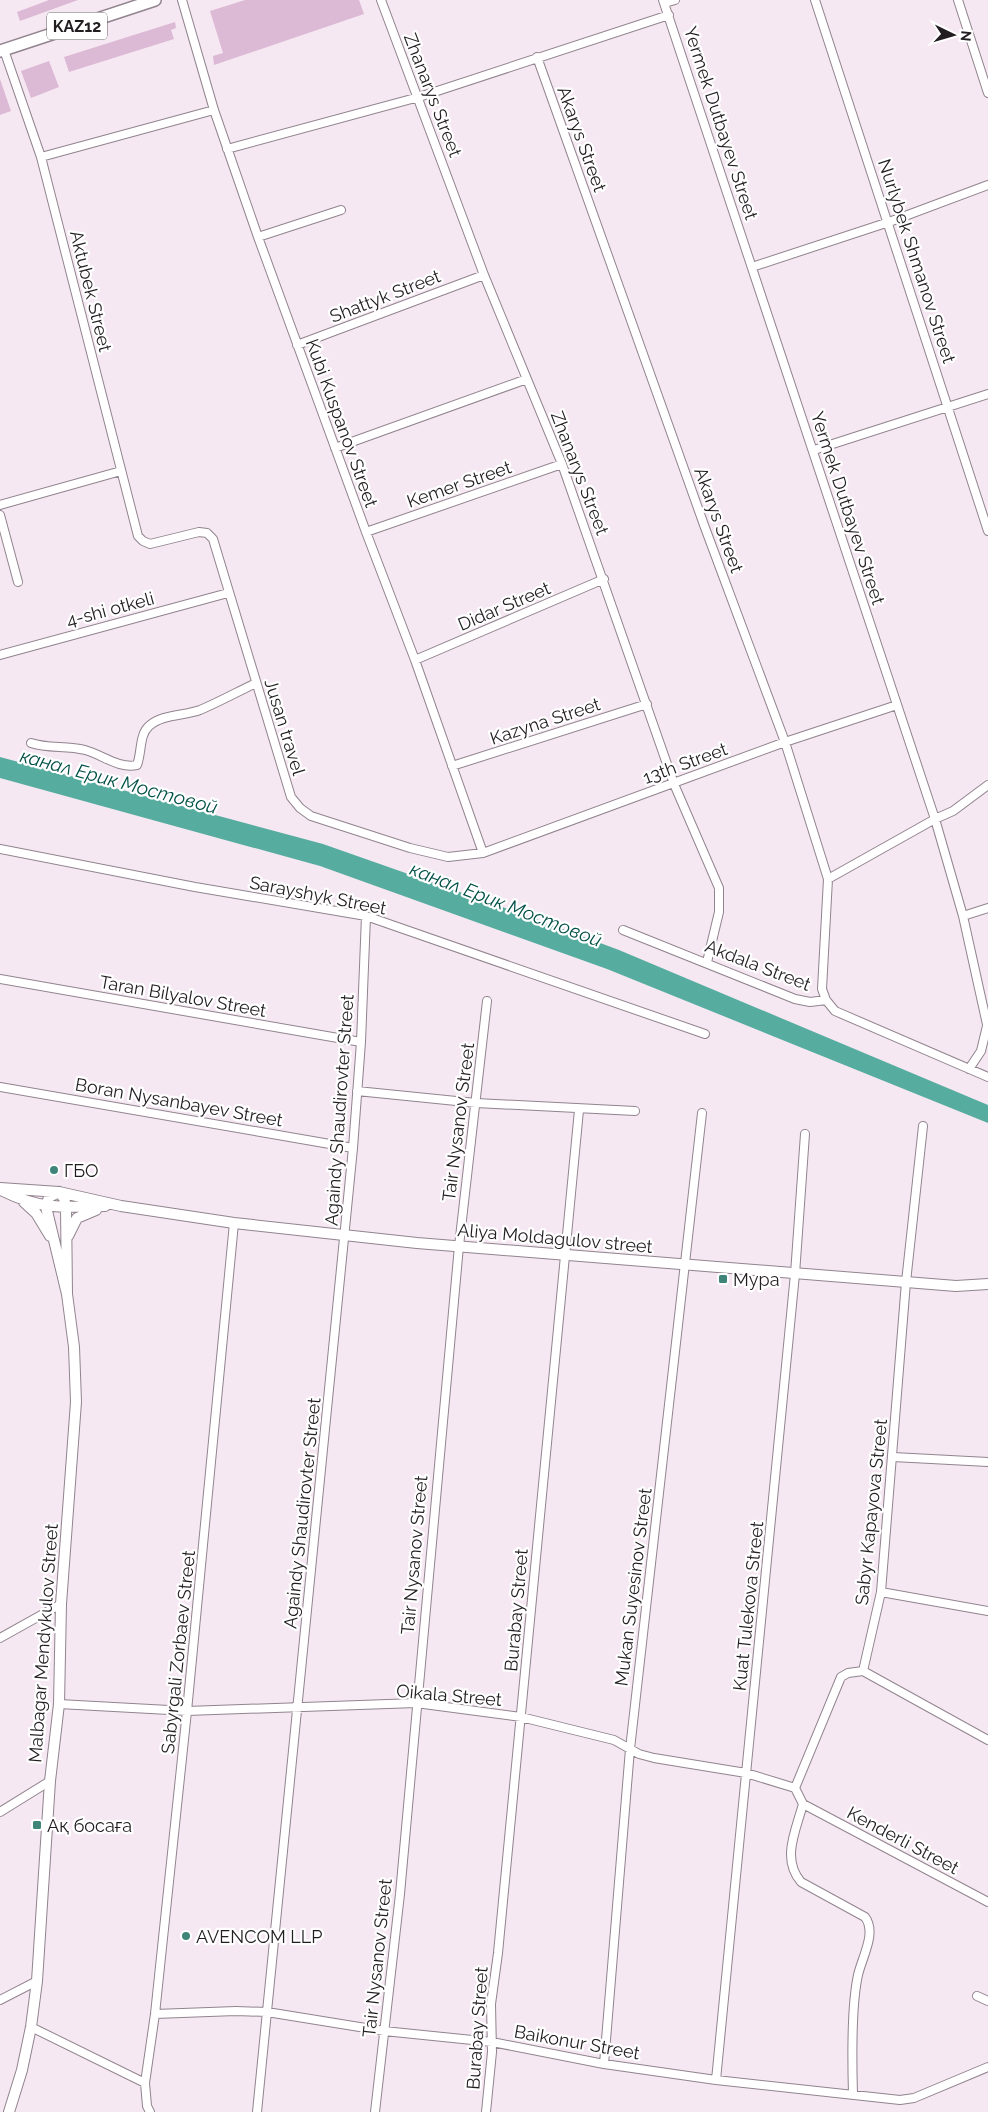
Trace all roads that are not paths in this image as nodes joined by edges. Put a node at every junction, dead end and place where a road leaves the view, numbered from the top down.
1 (155, 0) edge
2 (182, 0) edge
3 (381, 0) edge
4 (675, 0) edge
5 (816, 0) edge
6 (958, 0) edge
7 (664, 2) edge
8 (669, 16) junction
9 (2, 51) edge
10 (537, 57) junction
11 (988, 93) edge
12 (419, 98) junction
13 (214, 110) junction
14 (227, 149) junction
15 (41, 157) junction
16 (988, 185) edge
17 (341, 210) dead end
18 (889, 222) junction
19 (258, 237) junction
20 (752, 267) junction
21 (484, 275) junction
22 (297, 345) junction
23 (527, 379) junction
24 (988, 394) edge
25 (948, 408) junction
26 (335, 448) junction
27 (814, 450) junction
28 (562, 464) junction
29 (121, 471) junction
30 (0, 505) edge
31 (0, 515) edge
32 (988, 531) edge
33 (366, 532) junction
34 (143, 541) joint
35 (604, 579) junction
36 (18, 582) dead end
37 (228, 593) junction
38 (0, 655) edge
39 (415, 660) junction
40 (256, 683) junction
41 (647, 704) junction
42 (897, 705) junction
43 (785, 742) junction
44 (31, 743) dead end
45 (452, 766) junction
46 (674, 784) junction
47 (988, 785) edge
48 (935, 818) junction
49 (0, 849) edge
50 (483, 853) junction
51 (828, 879) junction
52 (988, 908) edge
53 (366, 916) junction
54 (963, 916) junction
55 (623, 930) dead end
56 (707, 962) junction
57 (0, 979) edge
58 (826, 1000) junction
59 (487, 1001) dead end
60 (987, 1028) edge
61 (705, 1034) dead end
62 (361, 1042) junction
63 (969, 1070) junction
64 (988, 1078) edge
65 (0, 1087) edge
66 (358, 1091) junction
67 (476, 1103) junction
68 (579, 1110) junction
69 (635, 1111) dead end
70 (702, 1113) dead end
71 (923, 1126) dead end
72 (805, 1134) dead end
73 (353, 1148) junction
74 (0, 1189) edge
75 (59, 1192) junction
76 (24, 1201) junction
77 (121, 1206) junction
78 (46, 1207) junction
79 (66, 1207) junction
80 (234, 1223) junction
81 (344, 1236) junction
82 (53, 1241) junction
83 (66, 1242) junction
84 (459, 1246) junction
85 (565, 1255) junction
86 (685, 1265) junction
87 (795, 1274) junction
88 (906, 1282) junction
89 (988, 1284) edge
90 (67, 1294) junction
91 (893, 1457) junction
92 (988, 1462) edge
93 (881, 1592) junction
94 (62, 1604) junction
95 (988, 1611) edge
96 (0, 1638) edge
97 (863, 1671) junction
98 (416, 1703) junction
99 (59, 1704) junction
100 (299, 1706) junction
101 (188, 1710) junction
102 (521, 1717) junction
103 (988, 1740) edge
104 (630, 1748) junction
105 (746, 1773) junction
106 (50, 1781) junction
107 (795, 1788) junction
108 (803, 1804) junction
109 (0, 1812) edge
110 (988, 1902) edge
111 (37, 1981) junction
112 (977, 1996) dead end
113 (0, 2000) edge
114 (988, 2001) edge
115 (267, 2012) junction
116 (155, 2014) junction
117 (32, 2026) junction
118 (384, 2031) junction
119 (492, 2042) junction
120 (604, 2064) junction
121 (988, 2067) edge
122 (716, 2080) junction
123 (145, 2083) junction
124 (854, 2094) junction
125 (9, 2112) edge
126 (150, 2112) edge
127 (257, 2112) edge
128 (375, 2112) edge
129 (486, 2112) edge

1 - 9 main road, KAZ12
2 - 13 street, Kubi Kuspanov Street
3 - 12 street, Zhanarys Street
4 - 7 street
5 - 18 street, Nurlybek Shmanov Street
6 - 11 street
7 - 8 street, Yermek Dutbayev Street
8 - 10 street
8 - 20 street, Yermek Dutbayev Street
9 - 15 street, Aktubek Street
10 - 12 street
10 - 43 street, Akarys Street
12 - 14 street
12 - 21 street, Zhanarys Street
13 - 14 street, Kubi Kuspanov Street
13 - 15 street
14 - 19 street, Kubi Kuspanov Street
15 - 29 street, Aktubek Street
16 - 18 street
17 - 19 street
18 - 20 street
18 - 25 street, Nurlybek Shmanov Street
19 - 22 street, Kubi Kuspanov Street
20 - 27 street, Yermek Dutbayev Street
21 - 22 street, Shattyk Street
21 - 23 street, Zhanarys Street
22 - 26 street, Kubi Kuspanov Street
23 - 26 street
23 - 28 street, Zhanarys Street
24 - 25 street
25 - 27 street
25 - 32 street, Nurlybek Shmanov Street
26 - 33 street, Kubi Kuspanov Street
27 - 42 street, Yermek Dutbayev Street
28 - 33 street, Kemer Street
28 - 35 street, Zhanarys Street
29 - 30 street
29 - 34 street, Aktubek Street
31 - 36 street
33 - 39 street, Kubi Kuspanov Street
34 - 37 street, Jusan travel
35 - 39 street, Didar Street
35 - 41 street, Zhanarys Street
37 - 38 street, 4-shi otkeli
37 - 40 street, Jusan travel
39 - 45 street, Kubi Kuspanov Street
40 - 44 street
40 - 50 street, Jusan travel
41 - 45 street, Kazyna Street
41 - 46 street, Zhanarys Street
42 - 43 street, 13th Street
42 - 48 street, Yermek Dutbayev Street
43 - 46 street, 13th Street
43 - 51 street, Akarys Street
45 - 50 street, Kubi Kuspanov Street
46 - 50 street, 13th Street
46 - 56 street, Zhanarys Street
47 - 48 street
48 - 51 street
48 - 54 street, Yermek Dutbayev Street
49 - 53 street, Sarayshyk Street
51 - 58 street, Akarys Street
52 - 54 street
53 - 61 street, Sarayshyk Street
53 - 62 street, Againdy Shaudirovter Street
54 - 60 street, Yermek Dutbayev Street
55 - 56 street, Akdala Street
56 - 58 street, Akdala Street
57 - 62 street, Taran Bilyalov Street
58 - 63 street, Akdala Street
59 - 67 street, Tair Nysanov Street
60 - 63 street
62 - 66 street, Againdy Shaudirovter Street
63 - 64 street, Akdala Street
65 - 73 street, Boran Nysanbayev Street
66 - 67 street
66 - 73 street, Againdy Shaudirovter Street
67 - 68 street
67 - 84 street, Tair Nysanov Street
68 - 69 street
68 - 85 street, Burabay Street
70 - 86 street, Mukan Suyesinov Street
71 - 88 street, Sabyr Kapayova Street
72 - 87 street, Kuat Tulekova Street
73 - 81 street, Againdy Shaudirovter Street
74 - 75 main road, Aliya Moldagulov street
74 - 76 main road, Aliya Moldagulov street
75 - 77 main road, Aliya Moldagulov street
75 - 78 main road
75 - 79 main road, Malbagar Mendykulov Street
76 - 78 main road, Aliya Moldagulov street
76 - 82 main road
77 - 79 main road, Aliya Moldagulov street
77 - 80 main road, Aliya Moldagulov street
77 - 83 main road
78 - 79 main road, Aliya Moldagulov street
78 - 82 main road, Malbagar Mendykulov Street
79 - 83 main road, Malbagar Mendykulov Street
80 - 81 main road, Aliya Moldagulov street
80 - 101 street, Sabyrgali Zorbaev Street
81 - 84 main road, Aliya Moldagulov street
81 - 100 street, Againdy Shaudirovter Street
82 - 90 main road, Malbagar Mendykulov Street
83 - 90 main road, Malbagar Mendykulov Street
84 - 85 main road, Aliya Moldagulov street
84 - 98 street, Tair Nysanov Street
85 - 86 main road, Aliya Moldagulov street
85 - 102 street, Burabay Street
86 - 87 main road, Aliya Moldagulov street
86 - 104 street, Mukan Suyesinov Street
87 - 88 main road, Aliya Moldagulov street
87 - 105 street, Kuat Tulekova Street
88 - 89 main road, Aliya Moldagulov street
88 - 91 street, Sabyr Kapayova Street
90 - 94 main road, Malbagar Mendykulov Street
91 - 92 street
91 - 93 street, Sabyr Kapayova Street
93 - 95 street
93 - 97 street, Sabyr Kapayova Street
94 - 96 street
94 - 99 main road, Malbagar Mendykulov Street
97 - 103 street
97 - 107 street
98 - 100 street, Oikala Street
98 - 102 street, Oikala Street
98 - 118 street, Tair Nysanov Street
99 - 101 street, Oikala Street
99 - 106 main road, Malbagar Mendykulov Street
100 - 101 street, Oikala Street
100 - 115 street, Againdy Shaudirovter Street
101 - 116 street, Sabyrgali Zorbaev Street
102 - 104 street, Oikala Street
102 - 119 street, Burabay Street
104 - 105 street, Oikala Street
104 - 120 street, Mukan Suyesinov Street
105 - 107 street, Oikala Street
105 - 122 street, Kuat Tulekova Street
106 - 109 street
106 - 111 main road, Malbagar Mendykulov Street
107 - 108 street
108 - 110 street, Kenderli Street
108 - 124 street
111 - 113 street
111 - 117 main road, Malbagar Mendykulov Street
112 - 114 street
115 - 116 street, Baikonur Street
115 - 118 street, Baikonur Street
115 - 127 street, Againdy Shaudirovter Street
116 - 123 street, Sabyrgali Zorbaev Street
117 - 123 street
117 - 125 main road, Malbagar Mendykulov Street
118 - 119 street, Baikonur Street
118 - 128 street, Tair Nysanov Street
119 - 120 street, Baikonur Street
119 - 129 street, Burabay Street
120 - 122 street, Baikonur Street
121 - 124 street, Baikonur Street
122 - 124 street, Baikonur Street
123 - 126 street, Sabyrgali Zorbaev Street

